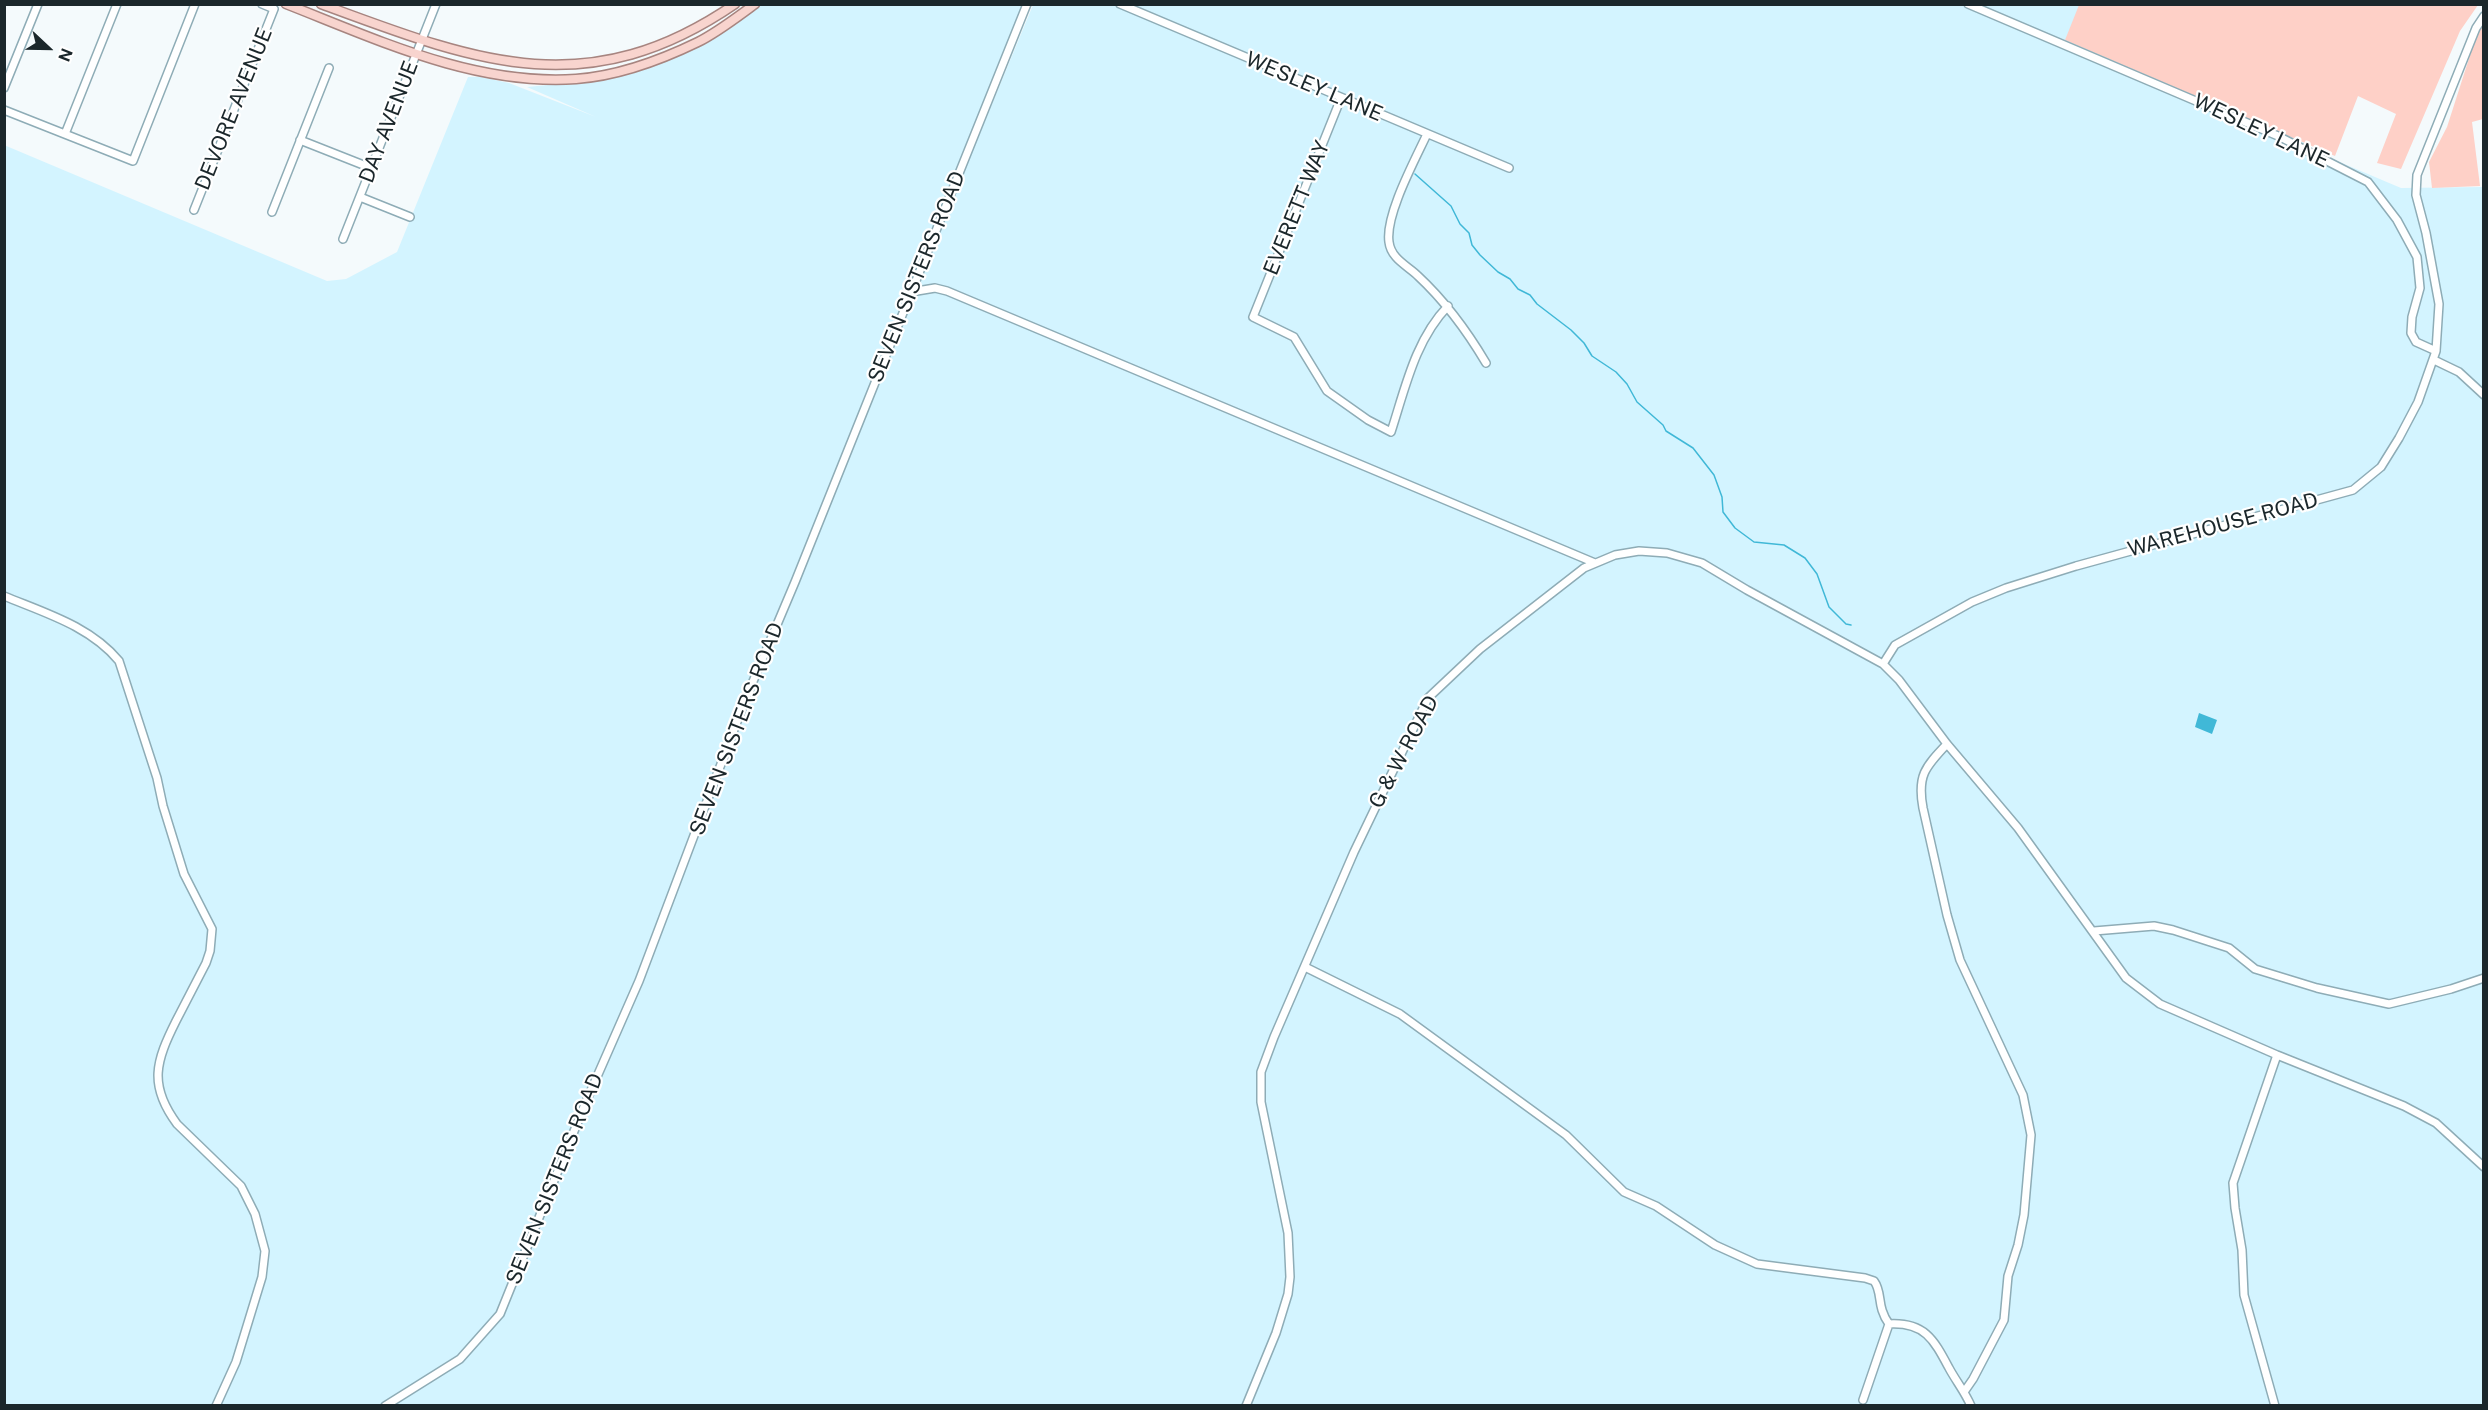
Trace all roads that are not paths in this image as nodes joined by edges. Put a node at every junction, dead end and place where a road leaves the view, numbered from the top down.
1 (38, 4) edge
2 (117, 4) edge
3 (195, 4) edge
4 (262, 4) edge
5 (286, 4) edge
6 (321, 4) edge
7 (436, 4) edge
8 (735, 4) edge
9 (755, 4) edge
10 (1027, 4) edge
11 (1120, 4) edge
12 (1968, 4) edge
13 (2484, 16) edge
14 (421, 41) junction
15 (416, 54) junction
16 (329, 68) dead end
17 (4, 88) edge
18 (1341, 98) junction
19 (4, 110) edge
20 (65, 134) junction
21 (1426, 134) junction
22 (300, 140) junction
23 (371, 168) junction
24 (1509, 168) dead end
25 (360, 197) junction
26 (195, 210) dead end
27 (272, 212) dead end
28 (410, 217) dead end
29 (343, 239) dead end
30 (911, 292) junction
31 (1448, 306) junction
32 (2436, 351) junction
33 (2434, 360) junction
34 (1486, 363) dead end
35 (2484, 395) edge
36 (1595, 563) junction
37 (4, 596) edge
38 (1883, 664) junction
39 (1947, 744) junction
40 (2094, 931) junction
41 (1305, 967) junction
42 (2484, 978) edge
43 (2277, 1055) junction
44 (2484, 1167) edge
45 (1888, 1324) junction
46 (1964, 1392) junction
47 (1863, 1400) dead end
48 (216, 1406) edge
49 (385, 1406) edge
50 (1246, 1406) edge
51 (1971, 1406) edge
52 (2275, 1406) edge

1 - 17 street
2 - 20 street
3 - 20 street
4 - 26 street, DEVORE AVENUE
5 - 15 main road
6 - 14 main road
7 - 14 street, DAY AVENUE
8 - 14 main road
9 - 15 main road
10 - 30 street, SEVEN SISTERS ROAD
11 - 18 street, WESLEY LANE
12 - 32 street, WESLEY LANE
13 - 32 street, WAREHOUSE ROAD
14 - 15 street, DAY AVENUE
15 - 23 street, DAY AVENUE
16 - 22 street
18 - 21 street, WESLEY LANE
18 - 31 street, EVERETT WAY
19 - 20 street
21 - 24 street, WESLEY LANE
21 - 31 street
22 - 23 street
22 - 27 street
23 - 25 street, DAY AVENUE
25 - 28 street
25 - 29 street, DAY AVENUE
30 - 36 street
30 - 49 street, SEVEN SISTERS ROAD
31 - 34 street
32 - 33 street, WAREHOUSE ROAD
33 - 35 street
33 - 38 street, WAREHOUSE ROAD
36 - 38 street, G & W ROAD
36 - 41 street, G & W ROAD
37 - 48 street
38 - 39 street, G & W ROAD
39 - 40 street, G & W ROAD
39 - 46 street
40 - 42 street
40 - 43 street, G & W ROAD
41 - 45 street
41 - 50 street, G & W ROAD
43 - 44 street, G & W ROAD
43 - 52 street
45 - 46 street
45 - 47 street
46 - 51 street

